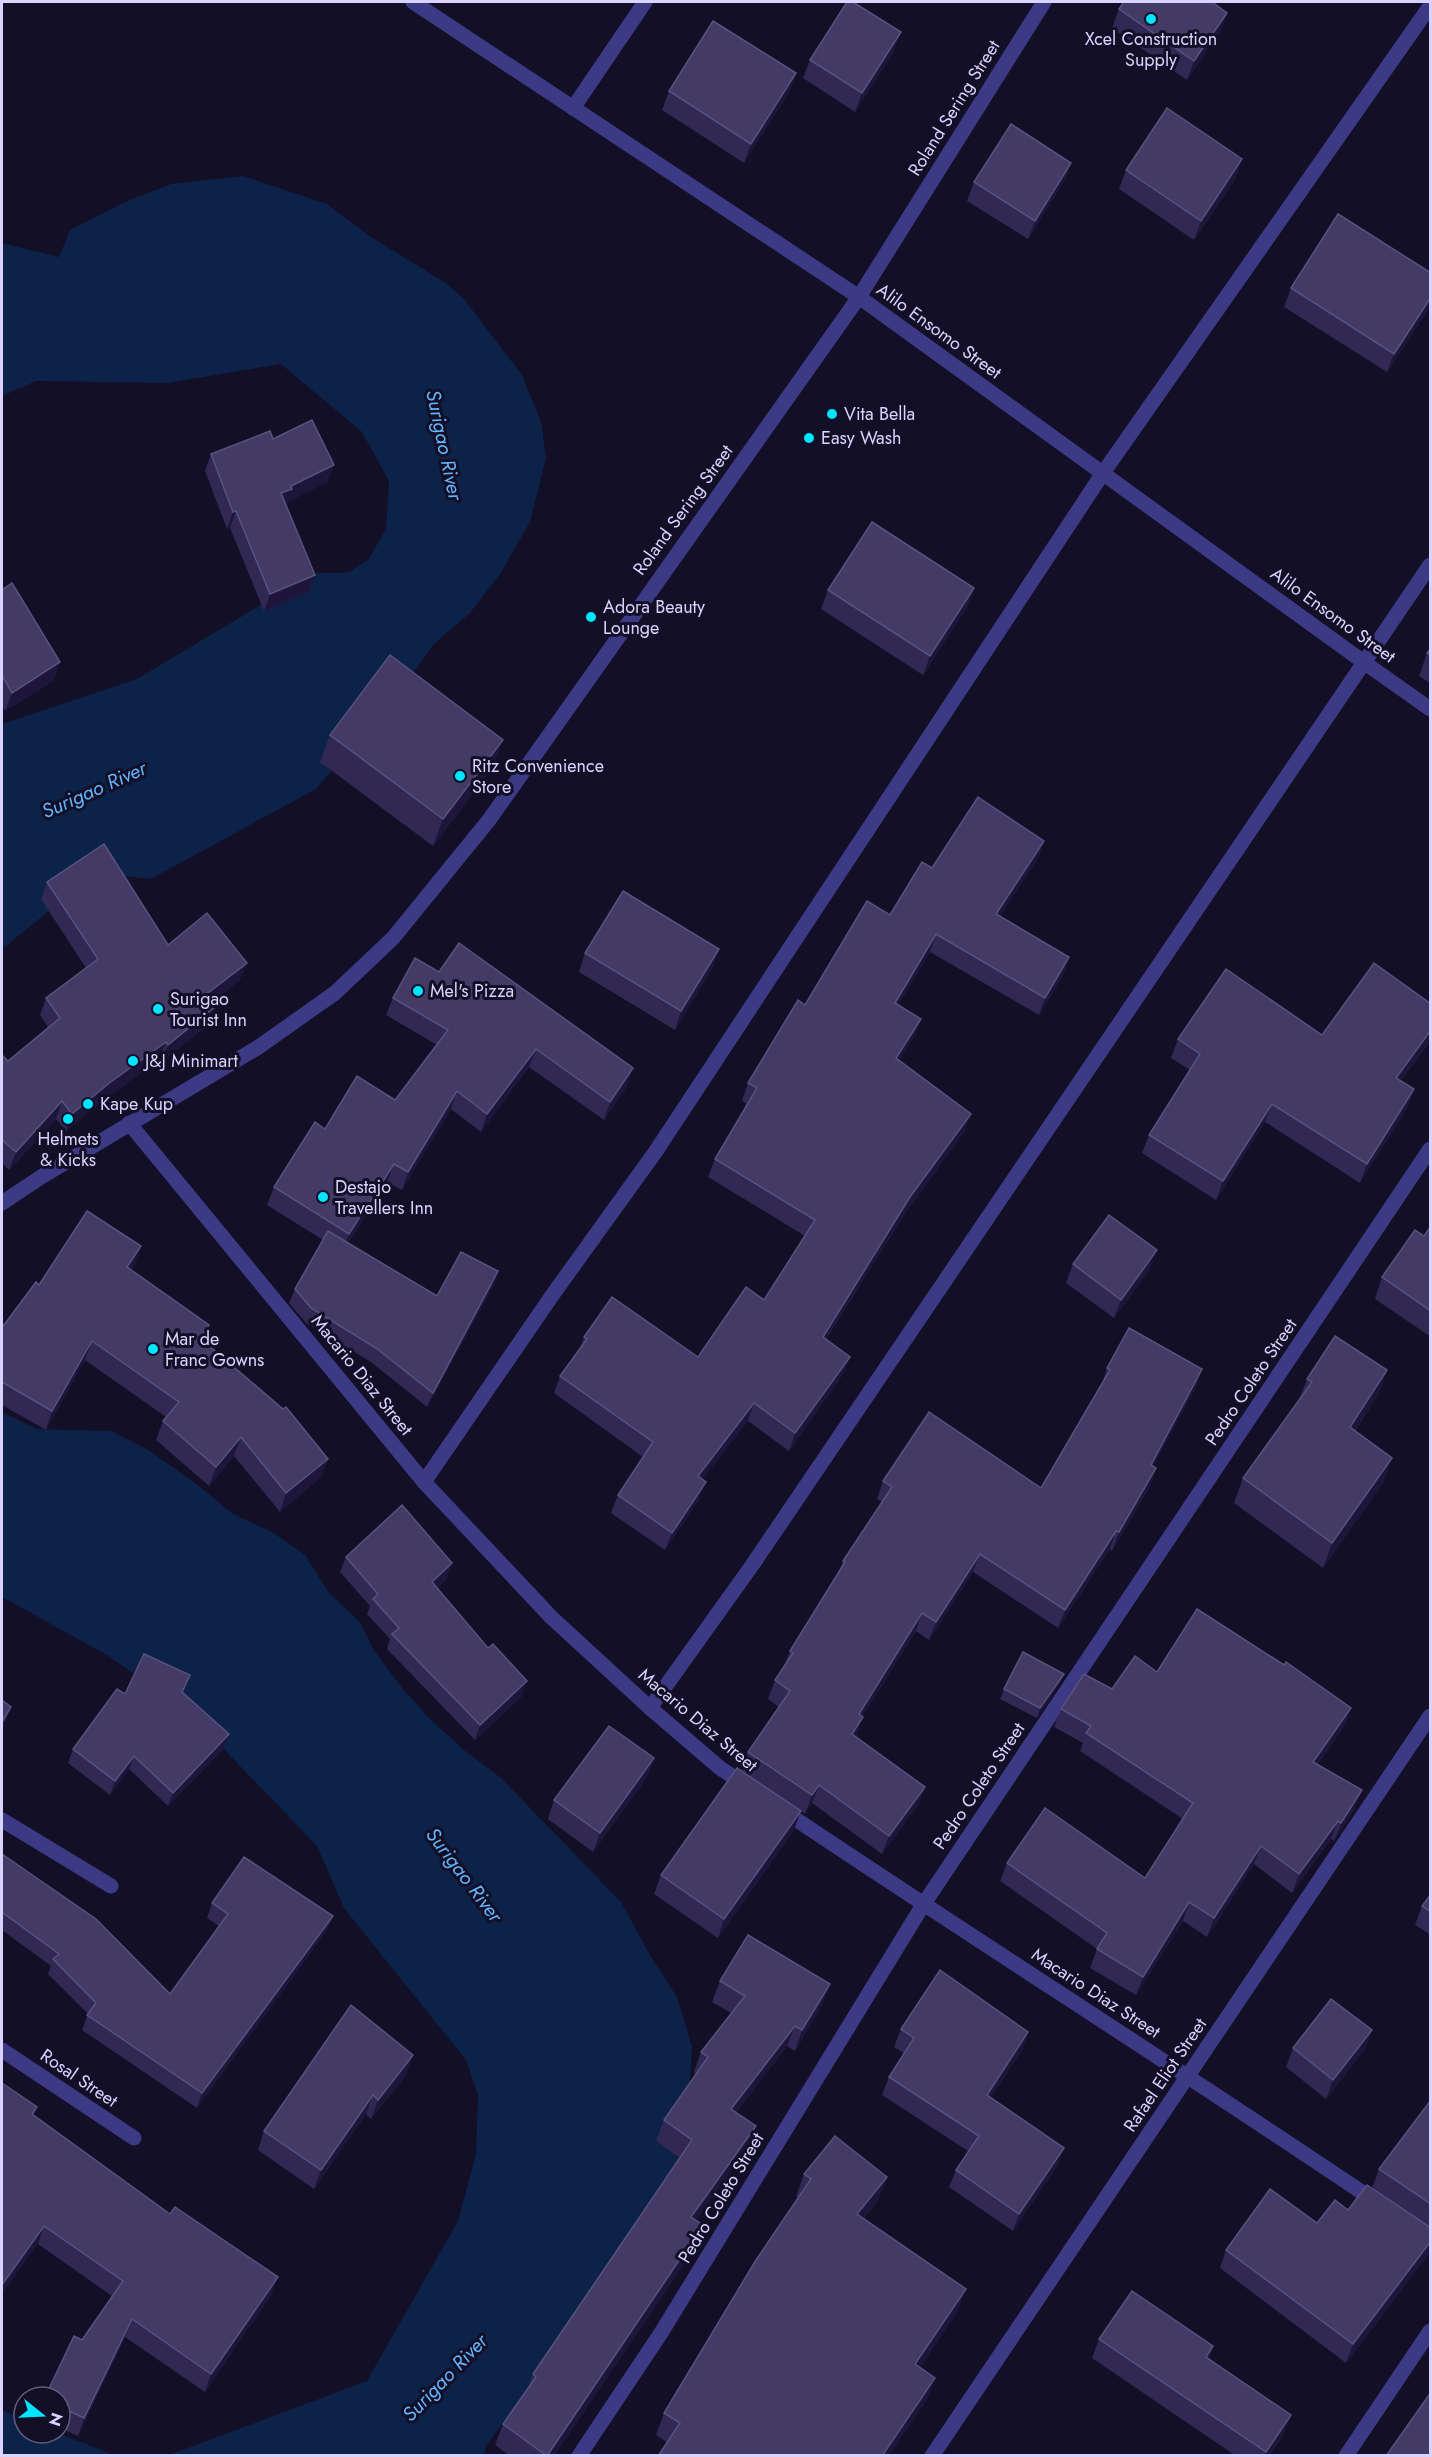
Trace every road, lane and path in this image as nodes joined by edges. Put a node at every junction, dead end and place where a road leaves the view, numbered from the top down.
1 (413, 2) edge
2 (645, 2) edge
3 (1044, 2) edge
4 (1431, 6) edge
5 (573, 108) junction
6 (859, 297) junction
7 (1103, 472) junction
8 (1431, 565) edge
9 (1365, 663) junction
10 (1431, 708) edge
11 (129, 1124) junction
12 (1431, 1149) edge
13 (2, 1203) edge
14 (424, 1482) junction
15 (650, 1708) junction
16 (1431, 1716) edge
17 (2, 1820) edge
18 (111, 1886) dead end
19 (923, 1905) junction
20 (2, 2050) edge
21 (1188, 2075) junction
22 (134, 2138) dead end
23 (1392, 2213) edge
24 (1431, 2331) edge
25 (579, 2456) edge
26 (932, 2456) edge
27 (1347, 2456) edge

1 - 5 street, Alilo Ensomo Street
2 - 5 street
3 - 6 street, Roland Sering Street
4 - 7 street
5 - 6 street, Alilo Ensomo Street
6 - 7 street, Alilo Ensomo Street
6 - 11 street, Roland Sering Street
7 - 9 street, Alilo Ensomo Street
7 - 14 street
8 - 9 street
9 - 10 street, Alilo Ensomo Street
9 - 15 street
11 - 13 street, Roland Sering Street
11 - 14 street, Macario Diaz Street
12 - 19 street, Pedro Coleto Street
14 - 15 street, Macario Diaz Street
15 - 19 street, Macario Diaz Street
16 - 21 street, Rafael Eliot Street
17 - 18 street
19 - 21 street, Macario Diaz Street
19 - 25 street, Pedro Coleto Street
20 - 22 street, Rosal Street
21 - 23 street, Macario Diaz Street
21 - 26 street, Rafael Eliot Street
24 - 27 street

